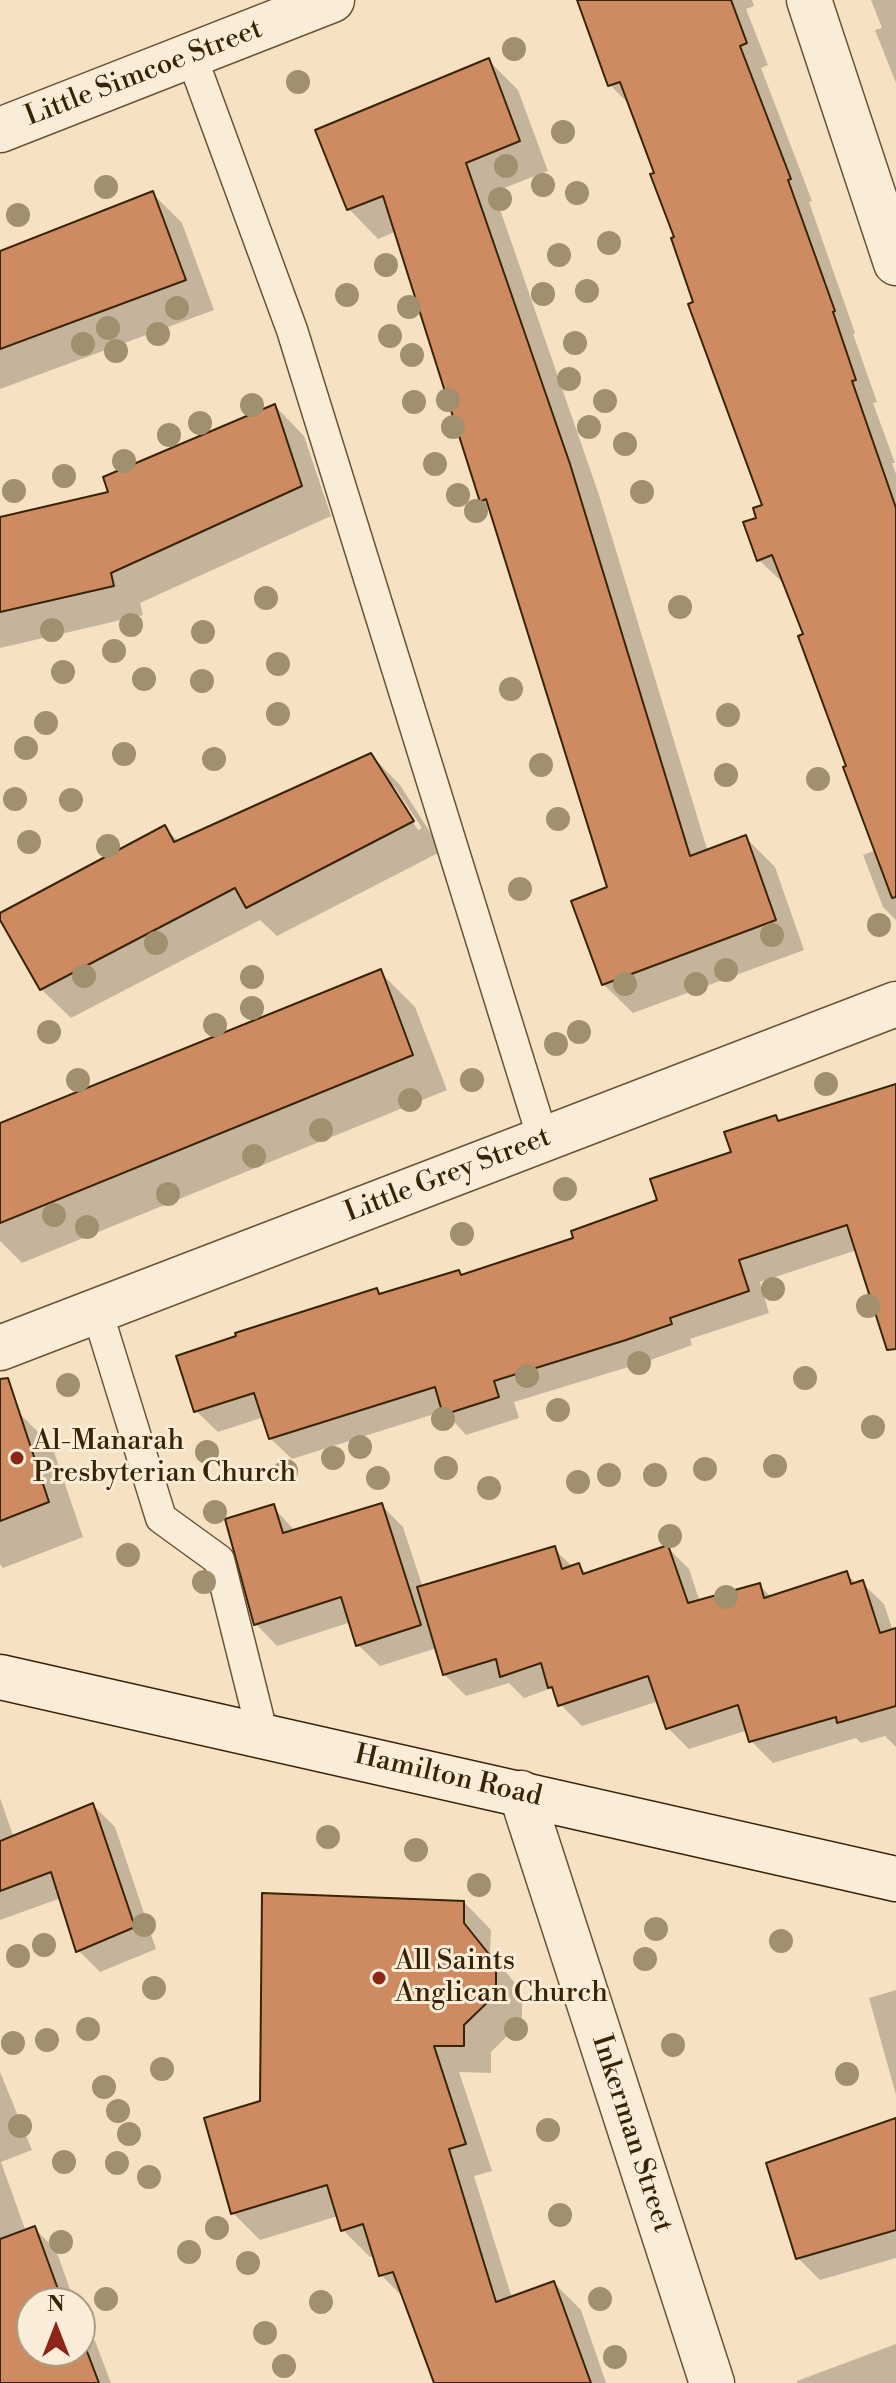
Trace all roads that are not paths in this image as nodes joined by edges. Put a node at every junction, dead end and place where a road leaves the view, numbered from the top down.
1 (332, 0) edge
2 (809, 0) edge
3 (191, 55) junction
4 (0, 130) edge
5 (896, 263) edge
6 (896, 1004) edge
7 (543, 1139) junction
8 (97, 1311) junction
9 (0, 1348) edge
10 (0, 1677) edge
11 (263, 1736) junction
12 (521, 1793) junction
13 (896, 1879) edge
14 (712, 2383) edge

1 - 3 street, Little Simcoe Street
2 - 5 street
3 - 4 street, Little Simcoe Street
3 - 7 lane
6 - 7 street, Little Grey Street
7 - 8 street, Little Grey Street
8 - 9 street, Little Grey Street
8 - 11 lane
10 - 11 street, Hamilton Road
11 - 12 street, Hamilton Road
12 - 13 street, Hamilton Road
12 - 14 street, Inkerman Street

